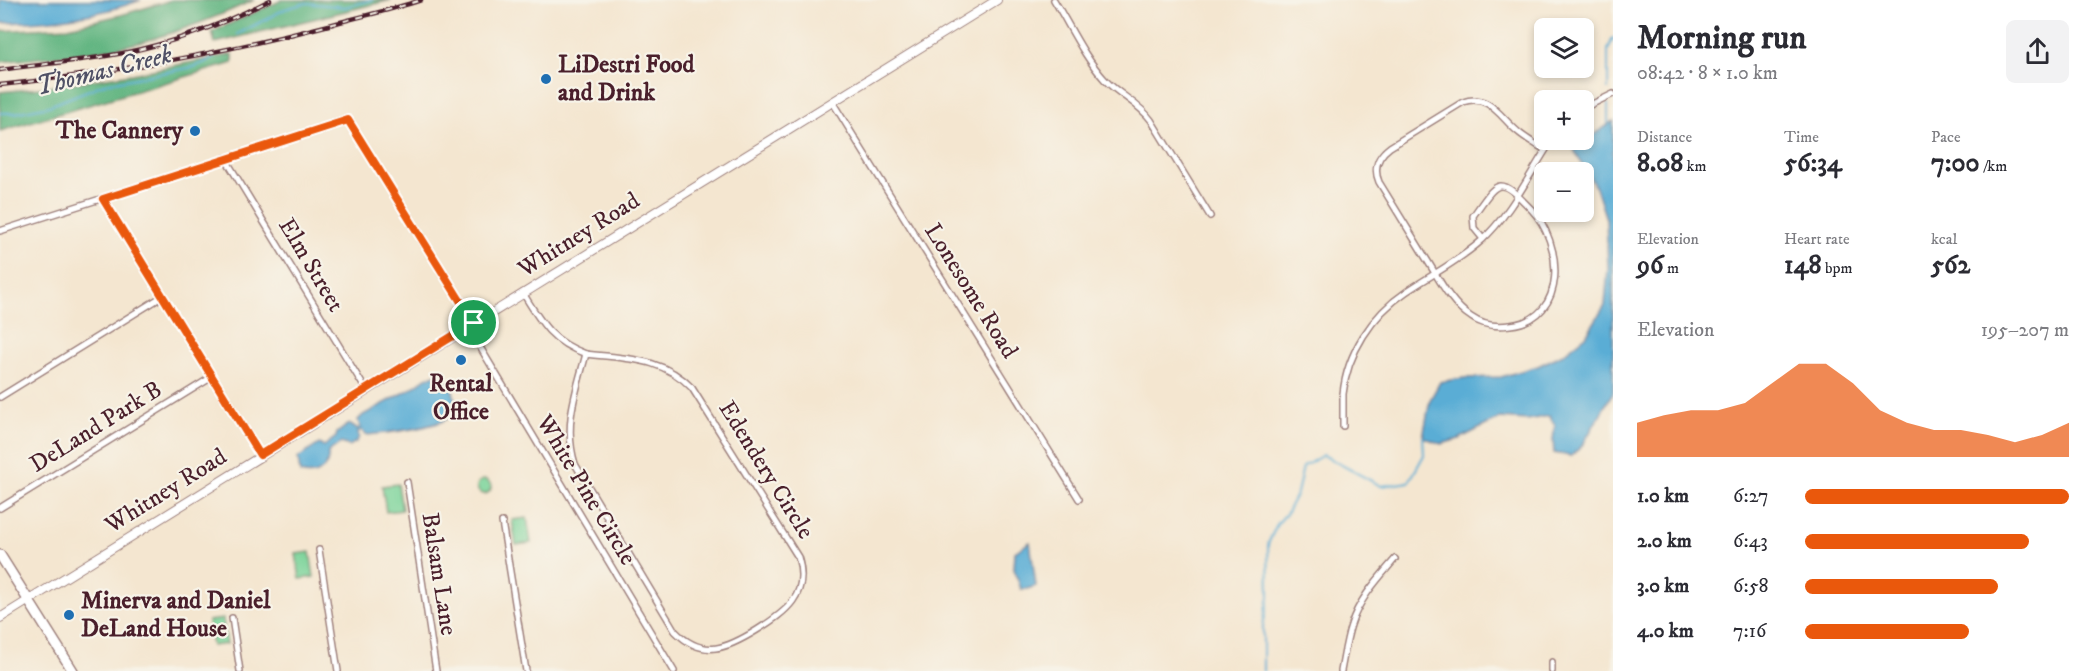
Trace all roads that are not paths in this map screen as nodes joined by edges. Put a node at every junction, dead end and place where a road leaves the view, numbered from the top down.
1 (997, 0) edge
2 (1054, 0) edge
3 (1613, 94) edge
4 (833, 103) junction
5 (1594, 103) edge
6 (1534, 143) edge
7 (1545, 150) edge
8 (225, 158) junction
9 (1517, 195) junction
10 (103, 199) junction
11 (1210, 216) dead end
12 (0, 231) edge
13 (1483, 239) junction
14 (1436, 273) junction
15 (523, 293) junction
16 (163, 296) junction
17 (471, 325) junction
18 (586, 354) junction
19 (212, 377) junction
20 (366, 390) junction
21 (0, 397) edge
22 (1343, 426) dead end
23 (260, 455) junction
24 (406, 482) dead end
25 (1079, 499) dead end
26 (0, 508) edge
27 (502, 522) dead end
28 (319, 550) dead end
29 (0, 555) edge
30 (1395, 559) dead end
31 (28, 600) junction
32 (0, 618) edge
33 (232, 618) dead end
34 (1552, 662) dead end
35 (73, 671) edge
36 (240, 671) edge
37 (338, 671) edge
38 (436, 671) edge
39 (526, 671) edge
40 (674, 671) edge
41 (1341, 671) edge
42 (1552, 671) edge

1 - 4 main road, Whitney Road
2 - 11 street
3 - 5 street
4 - 15 main road, Whitney Road
4 - 25 street, Lonesome Road
6 - 14 street
7 - 9 street
8 - 10 street
8 - 17 street, White Pine Circle
8 - 20 street, Elm Street
9 - 13 street
9 - 13 street
9 - 14 street
10 - 12 street
10 - 16 street
13 - 14 street
14 - 22 street
15 - 17 main road, Whitney Road
15 - 18 street, Edendery Circle
16 - 19 street
16 - 21 street
17 - 20 main road, Whitney Road
17 - 40 street, White Pine Circle
18 - 18 street, Edendery Circle
19 - 23 street
19 - 26 street, DeLand Park B
20 - 23 main road, Whitney Road
23 - 31 main road, Whitney Road
24 - 38 street, Balsam Lane
27 - 39 street
28 - 37 street
29 - 31 main road
30 - 41 street
31 - 32 main road, Whitney Road
31 - 35 main road
33 - 36 street
34 - 42 street

